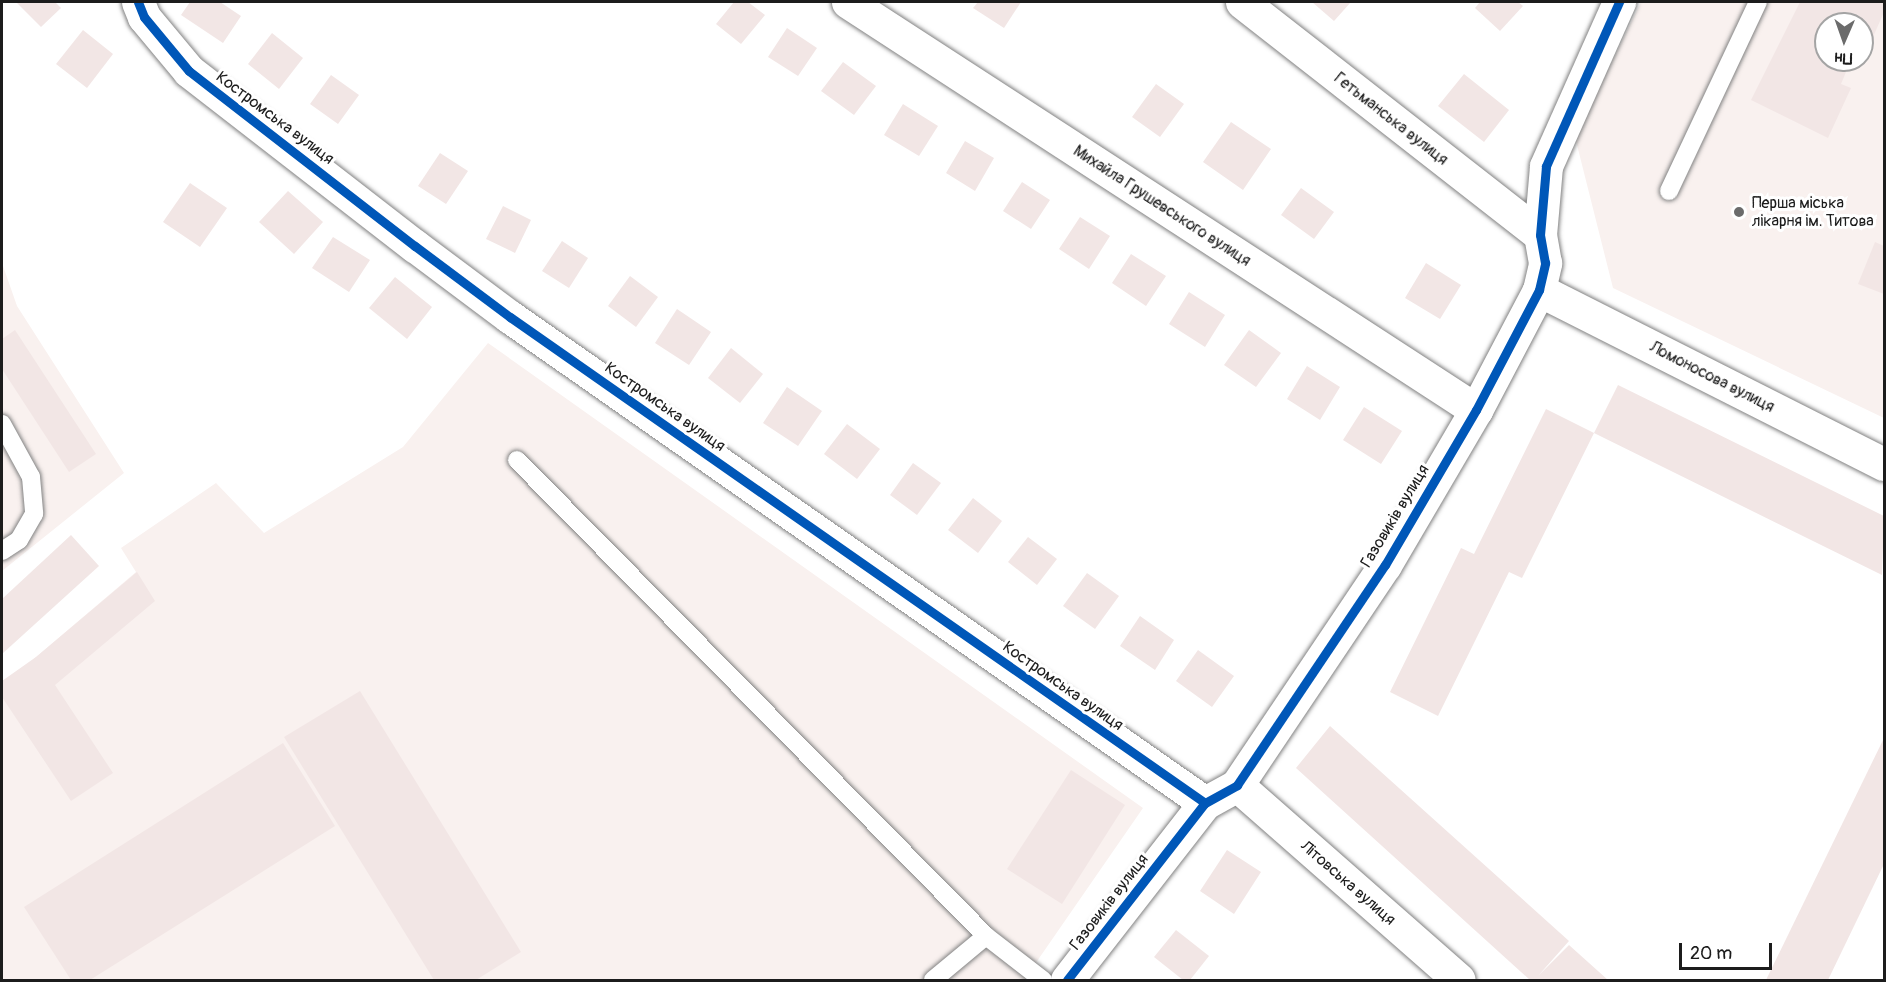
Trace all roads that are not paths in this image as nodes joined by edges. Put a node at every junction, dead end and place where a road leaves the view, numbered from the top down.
1 (138, 2) edge
2 (848, 2) edge
3 (1242, 2) edge
4 (1619, 2) edge
5 (1758, 2) edge
6 (1669, 191) dead end
7 (1540, 235) junction
8 (1539, 291) junction
9 (1476, 410) junction
10 (2, 424) edge
11 (517, 460) dead end
12 (1884, 464) edge
13 (2, 552) edge
14 (1237, 785) junction
15 (1205, 803) junction
16 (986, 936) junction
17 (933, 981) edge
18 (1043, 981) edge
19 (1067, 981) edge
20 (1459, 981) edge

1 - 15 street, Костромська вулиця
2 - 9 street, Михайла Грушевського вулиця
3 - 7 street, Гетьманська вулиця
4 - 7 street, Газовиків вулиця
5 - 6 lane
7 - 8 street, Газовиків вулиця
8 - 9 street, Газовиків вулиця
8 - 12 street, Ломоносова вулиця
9 - 14 street, Газовиків вулиця
10 - 13 lane
11 - 16 lane
14 - 15 street, Газовиків вулиця
14 - 20 street, Літовська вулиця
15 - 19 street, Газовиків вулиця
16 - 17 lane
16 - 18 lane

